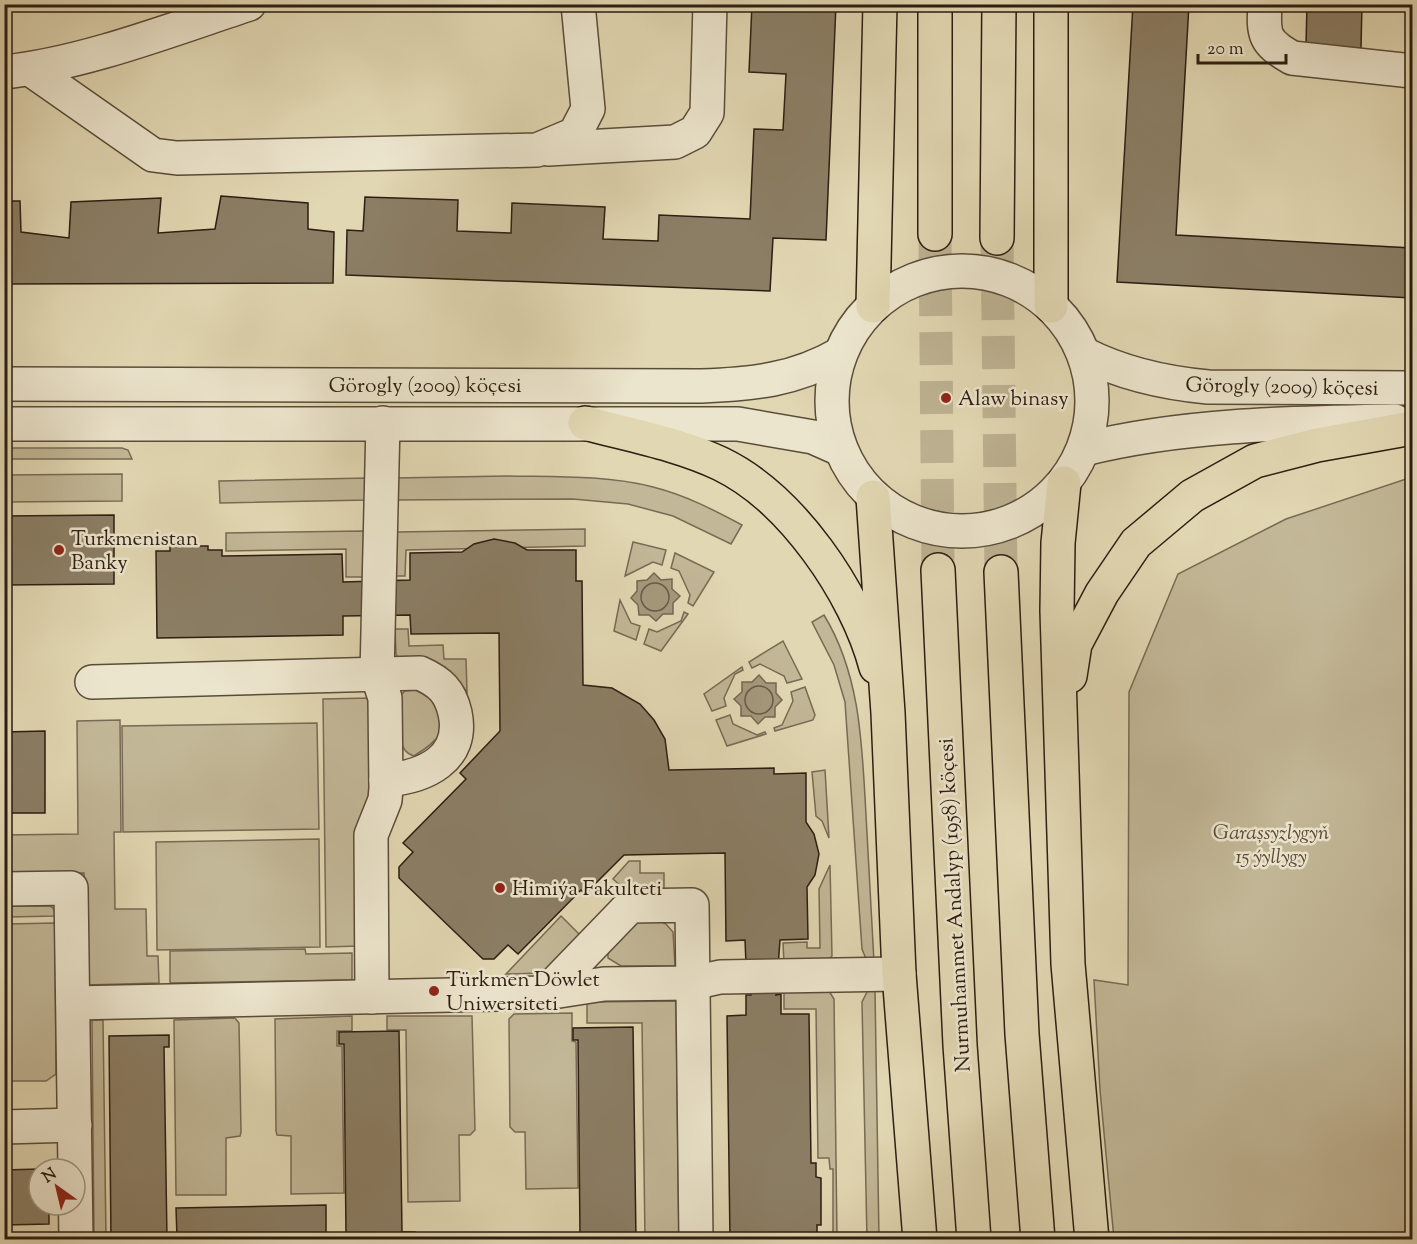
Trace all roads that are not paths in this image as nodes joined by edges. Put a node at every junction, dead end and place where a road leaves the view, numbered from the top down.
1 (249, 4) edge
2 (578, 4) edge
3 (710, 4) edge
4 (880, 4) edge
5 (935, 4) edge
6 (999, 4) edge
7 (1051, 4) edge
8 (1265, 4) edge
9 (17, 71) edge
10 (1413, 71) edge
11 (537, 150) junction
12 (935, 234) tunnel mouth
13 (997, 238) tunnel mouth
14 (873, 306) junction
15 (1052, 306) junction
16 (840, 354) junction
17 (1084, 354) junction
18 (4, 384) edge
19 (1413, 388) edge
20 (1413, 421) edge
21 (383, 423) junction
22 (585, 423) junction
23 (4, 424) edge
24 (1413, 428) edge
25 (1084, 449) junction
26 (840, 450) junction
27 (1064, 483) junction
28 (873, 497) junction
29 (939, 570) tunnel mouth
30 (1001, 572) tunnel mouth
31 (377, 674) junction
32 (92, 682) dead end
33 (888, 713) junction
34 (1060, 731) junction
35 (386, 780) junction
36 (4, 889) edge
37 (899, 974) junction
38 (693, 983) junction
39 (546, 993) junction
40 (372, 996) junction
41 (73, 1003) junction
42 (75, 1125) junction
43 (4, 1127) edge
44 (76, 1239) edge
45 (696, 1239) edge
46 (920, 1239) edge
47 (974, 1239) edge
48 (1038, 1239) edge
49 (1092, 1239) edge

1 - 9 street
2 - 11 street
3 - 11 street
4 - 14 main road
5 - 12 main road
6 - 13 main road
7 - 15 main road
8 - 10 street
9 - 11 street
14 - 15 street
14 - 16 street
15 - 17 street
16 - 18 street, Görogly (2009) köçesi
16 - 26 street
17 - 19 street, Görogly (2009) köçesi
17 - 25 street
20 - 25 street, Görogly (2009) köçesi
21 - 22 street, Görogly (2009) köçesi
21 - 23 street, Görogly (2009) köçesi
21 - 31 street
22 - 26 street, Görogly (2009) köçesi
22 - 33 main road
24 - 34 main road
25 - 27 street
26 - 28 street
27 - 28 street
27 - 34 main road
28 - 33 main road
29 - 47 main road, Nurmuhammet Andalyp (1958) köçesi
30 - 48 main road
31 - 32 street
31 - 35 street
31 - 35 street
33 - 37 main road
34 - 49 main road
35 - 40 street
36 - 41 street
37 - 38 street
37 - 46 main road
38 - 39 street
38 - 39 street
38 - 45 street
39 - 40 street
40 - 41 street
41 - 42 street
42 - 43 street
42 - 44 street

